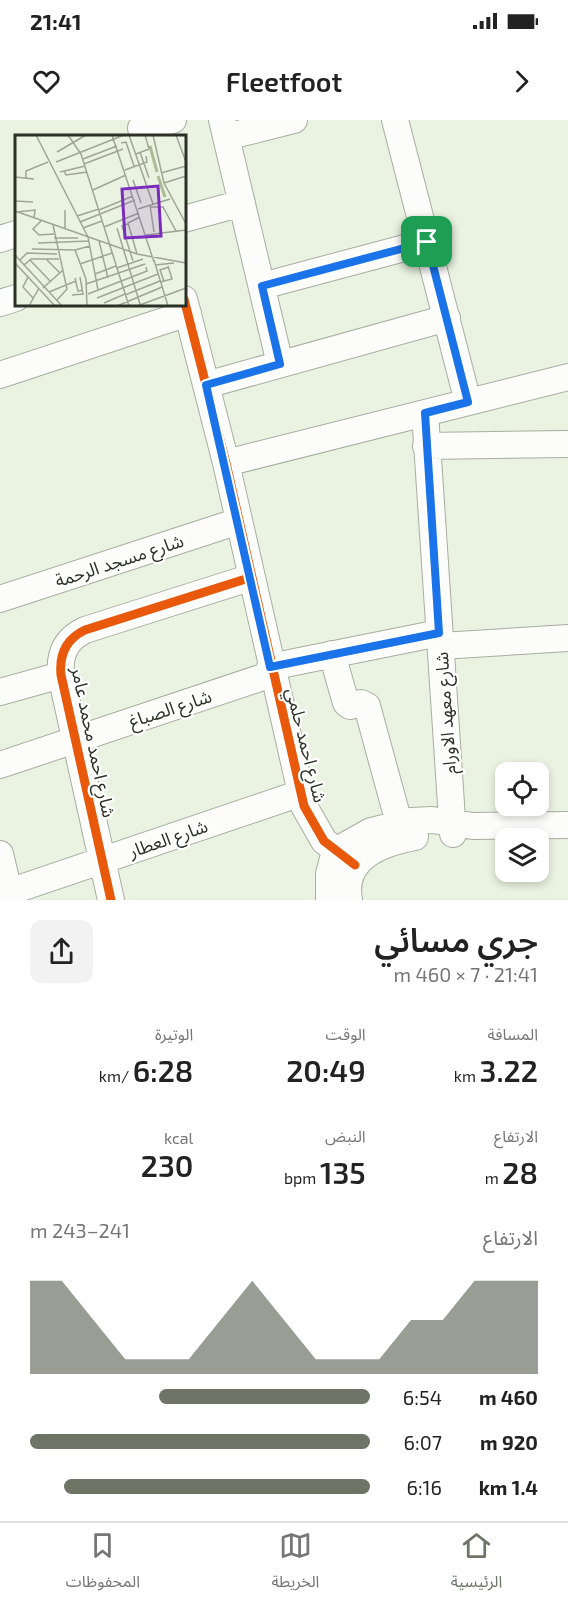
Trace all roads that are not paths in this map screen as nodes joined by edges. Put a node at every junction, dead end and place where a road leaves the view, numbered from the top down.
1 (173, 120) edge
2 (294, 120) edge
3 (395, 120) edge
4 (141, 128) edge
5 (224, 128) edge
6 (242, 203) junction
7 (186, 218) edge
8 (15, 234) edge
9 (0, 239) edge
10 (427, 242) junction
11 (262, 286) junction
12 (15, 298) edge
13 (0, 303) edge
14 (186, 306) edge
15 (447, 318) junction
16 (280, 364) junction
17 (0, 375) edge
18 (568, 377) edge
19 (206, 385) junction
20 (468, 402) junction
21 (425, 413) junction
22 (568, 444) edge
23 (426, 446) junction
24 (226, 462) junction
25 (239, 521) junction
26 (252, 577) junction
27 (0, 598) edge
28 (568, 638) edge
29 (440, 640) junction
30 (332, 654) junction
31 (271, 671) junction
32 (62, 675) junction
33 (0, 692) edge
34 (76, 740) junction
35 (0, 765) edge
36 (301, 793) junction
37 (399, 823) junction
38 (568, 825) edge
39 (459, 827) junction
40 (0, 854) edge
41 (345, 858) junction
42 (102, 861) junction
43 (7, 896) edge
44 (111, 900) edge
45 (329, 900) edge
46 (349, 900) edge

1 - 4 street
2 - 5 street
3 - 10 street
5 - 6 street
6 - 7 street
6 - 11 street
8 - 9 street
10 - 11 street
10 - 15 street
11 - 16 street
12 - 13 street
14 - 17 street
14 - 19 street, شارع احمد حلمي
15 - 16 street
15 - 20 street
16 - 19 street
18 - 20 street
19 - 24 street, شارع احمد حلمي
20 - 21 street
21 - 23 street, شارع معهد الاورام
21 - 24 street
22 - 23 street
23 - 29 street, شارع معهد الاورام
24 - 25 street, شارع احمد حلمي
25 - 26 street, شارع احمد حلمي
25 - 27 street, شارع مسجد الرحمة
26 - 31 street, شارع احمد حلمي
26 - 32 street, شارع احمد محمد عامر
28 - 29 street, شارع الصباغ
29 - 30 street, شارع الصباغ
29 - 39 street, شارع معهد الاورام
30 - 31 street, شارع الصباغ
30 - 37 street
31 - 34 street, شارع الصباغ
31 - 36 street, شارع احمد حلمي
32 - 33 street
32 - 34 street, شارع احمد محمد عامر
34 - 35 street, شارع الصباغ
34 - 42 street, شارع احمد محمد عامر
36 - 41 street, شارع احمد حلمي
36 - 42 street, شارع العطار
37 - 39 street
37 - 41 street
38 - 39 street
39 - 41 street
40 - 43 street
41 - 45 street
41 - 46 street
42 - 43 street, شارع العطار
42 - 44 street, شارع احمد محمد عامر

